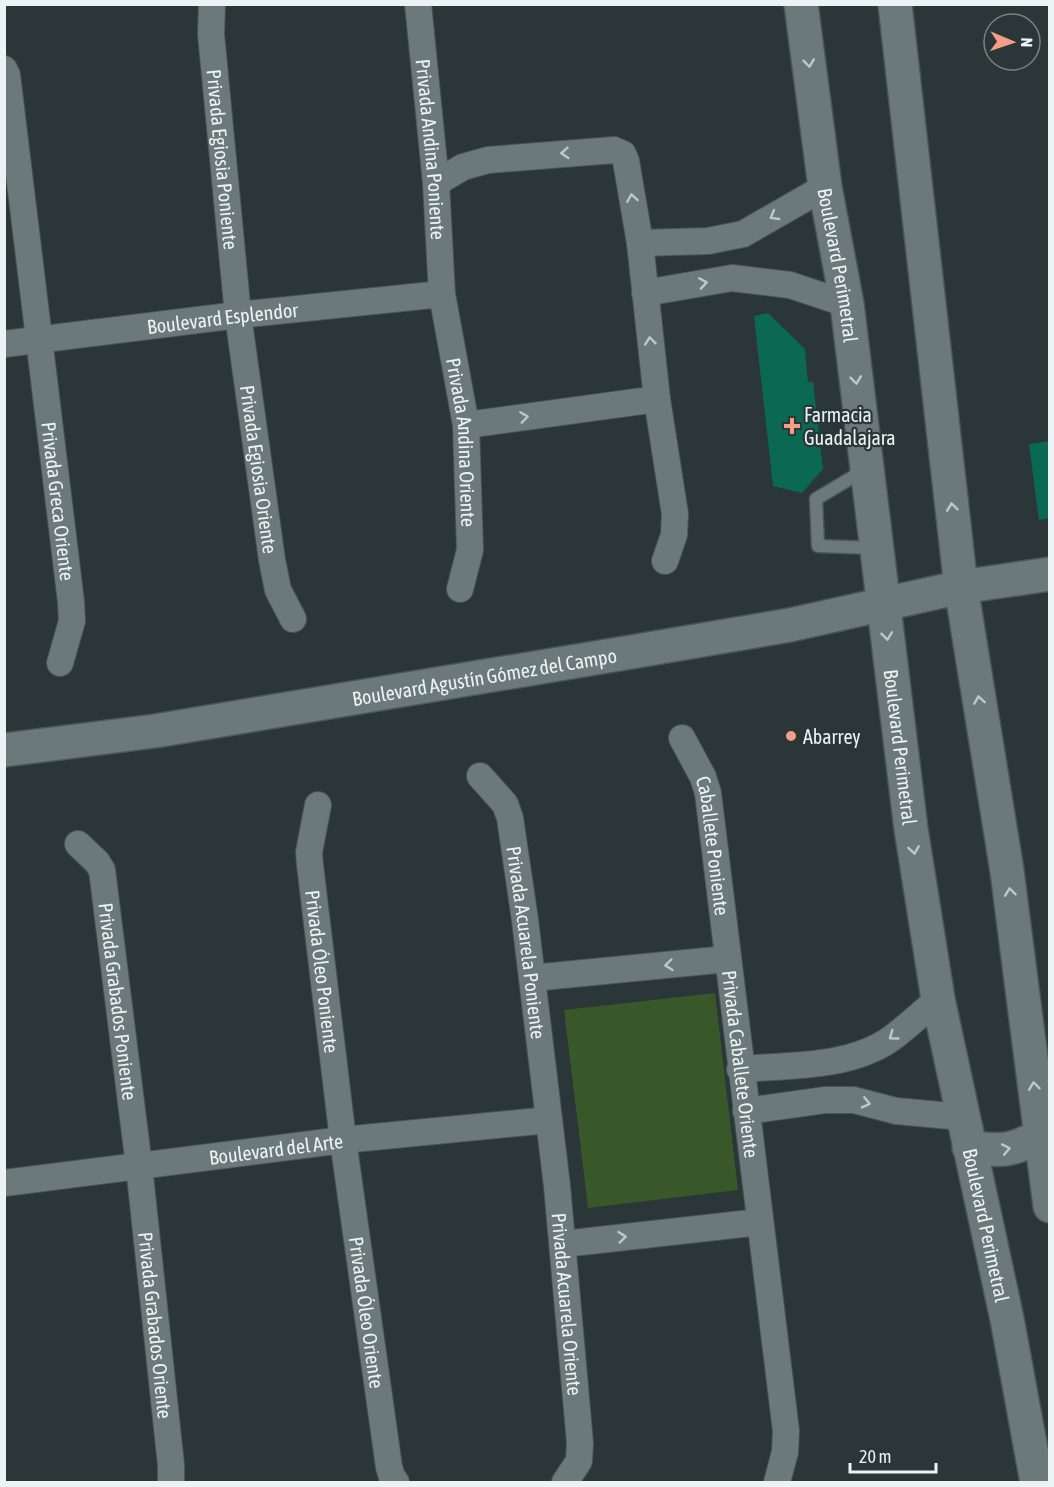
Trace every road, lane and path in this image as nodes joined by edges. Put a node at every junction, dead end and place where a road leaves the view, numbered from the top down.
1 (212, 4) edge
2 (418, 4) edge
3 (801, 4) edge
4 (895, 4) edge
5 (4, 69) edge
6 (436, 183) junction
7 (825, 188) junction
8 (725, 239) junction
9 (640, 243) junction
10 (732, 279) junction
11 (645, 293) junction
12 (442, 294) junction
13 (847, 304) junction
14 (238, 315) junction
15 (39, 340) junction
16 (4, 344) edge
17 (657, 399) junction
18 (466, 425) junction
19 (867, 468) junction
20 (876, 548) junction
21 (665, 561) dead end
22 (1050, 574) edge
23 (961, 587) junction
24 (460, 589) dead end
25 (883, 604) junction
26 (293, 619) dead end
27 (60, 663) dead end
28 (682, 738) dead end
29 (4, 750) edge
30 (480, 776) dead end
31 (318, 805) dead end
32 (78, 844) dead end
33 (727, 959) junction
34 (532, 978) junction
35 (938, 999) junction
36 (819, 1062) junction
37 (740, 1069) junction
38 (825, 1100) junction
39 (746, 1112) junction
40 (549, 1120) junction
41 (966, 1132) junction
42 (1040, 1136) junction
43 (342, 1140) junction
44 (139, 1166) junction
45 (4, 1183) edge
46 (1050, 1206) edge
47 (759, 1221) junction
48 (563, 1244) junction
49 (171, 1482) edge
50 (396, 1482) edge
51 (566, 1482) edge
52 (777, 1482) edge
53 (1037, 1482) edge

1 - 14 street, Privada Egiosia Poniente
2 - 6 street, Privada Andina Poniente
3 -> 7 street, Boulevard Perimetral
23 -> 4 street
5 - 15 street, Privada Greca Oriente
9 -> 6 street
6 - 12 street, Privada Andina Poniente
7 -> 8 street
7 - 13 street, Boulevard Perimetral
8 - 9 street
8 - 10 street
9 - 11 street
11 -> 10 street
10 - 13 street
17 -> 11 street
12 - 14 street, Boulevard Esplendor
12 - 18 street, Privada Andina Oriente
13 -> 19 street, Boulevard Perimetral
14 - 15 street, Boulevard Esplendor
14 - 26 street, Privada Egiosia Oriente
15 - 16 street, Boulevard Esplendor
15 - 27 street, Privada Greca Oriente
18 -> 17 street
17 - 21 street
18 - 24 street, Privada Andina Oriente
19 - 20 street, Boulevard Perimetral
19 - 20 lane
20 - 25 street, Boulevard Perimetral
22 - 23 street, Boulevard Agustín Gómez del Campo
23 - 25 street, Boulevard Agustín Gómez del Campo
42 -> 23 street
25 - 29 street, Boulevard Agustín Gómez del Campo
25 -> 35 street, Boulevard Perimetral
28 - 33 street, Caballete Poniente
30 - 34 street, Privada Acuarela Poniente
31 - 43 street, Privada Óleo Poniente
32 - 44 street, Privada Grabados Poniente
33 -> 34 street, Privada Caballete Oriente
33 - 37 street, Privada Caballete Oriente
34 - 40 street, Privada Acuarela Poniente
35 -> 36 street
35 - 41 street, Boulevard Perimetral
36 - 37 street
36 - 38 street
37 - 39 street, Privada Caballete Oriente
38 - 39 street
38 -> 41 street
39 - 47 street, Privada Caballete Oriente
40 - 43 street, Boulevard del Arte
40 - 48 street, Privada Acuarela Oriente
41 -> 42 street
41 - 53 street, Boulevard Perimetral
42 - 46 street
43 - 44 street, Boulevard del Arte
43 - 50 street, Privada Óleo Oriente
44 - 45 street, Boulevard del Arte
44 - 49 street, Privada Grabados Oriente
48 -> 47 street
47 - 52 street, Privada Caballete Oriente
48 - 51 street, Privada Acuarela Oriente

